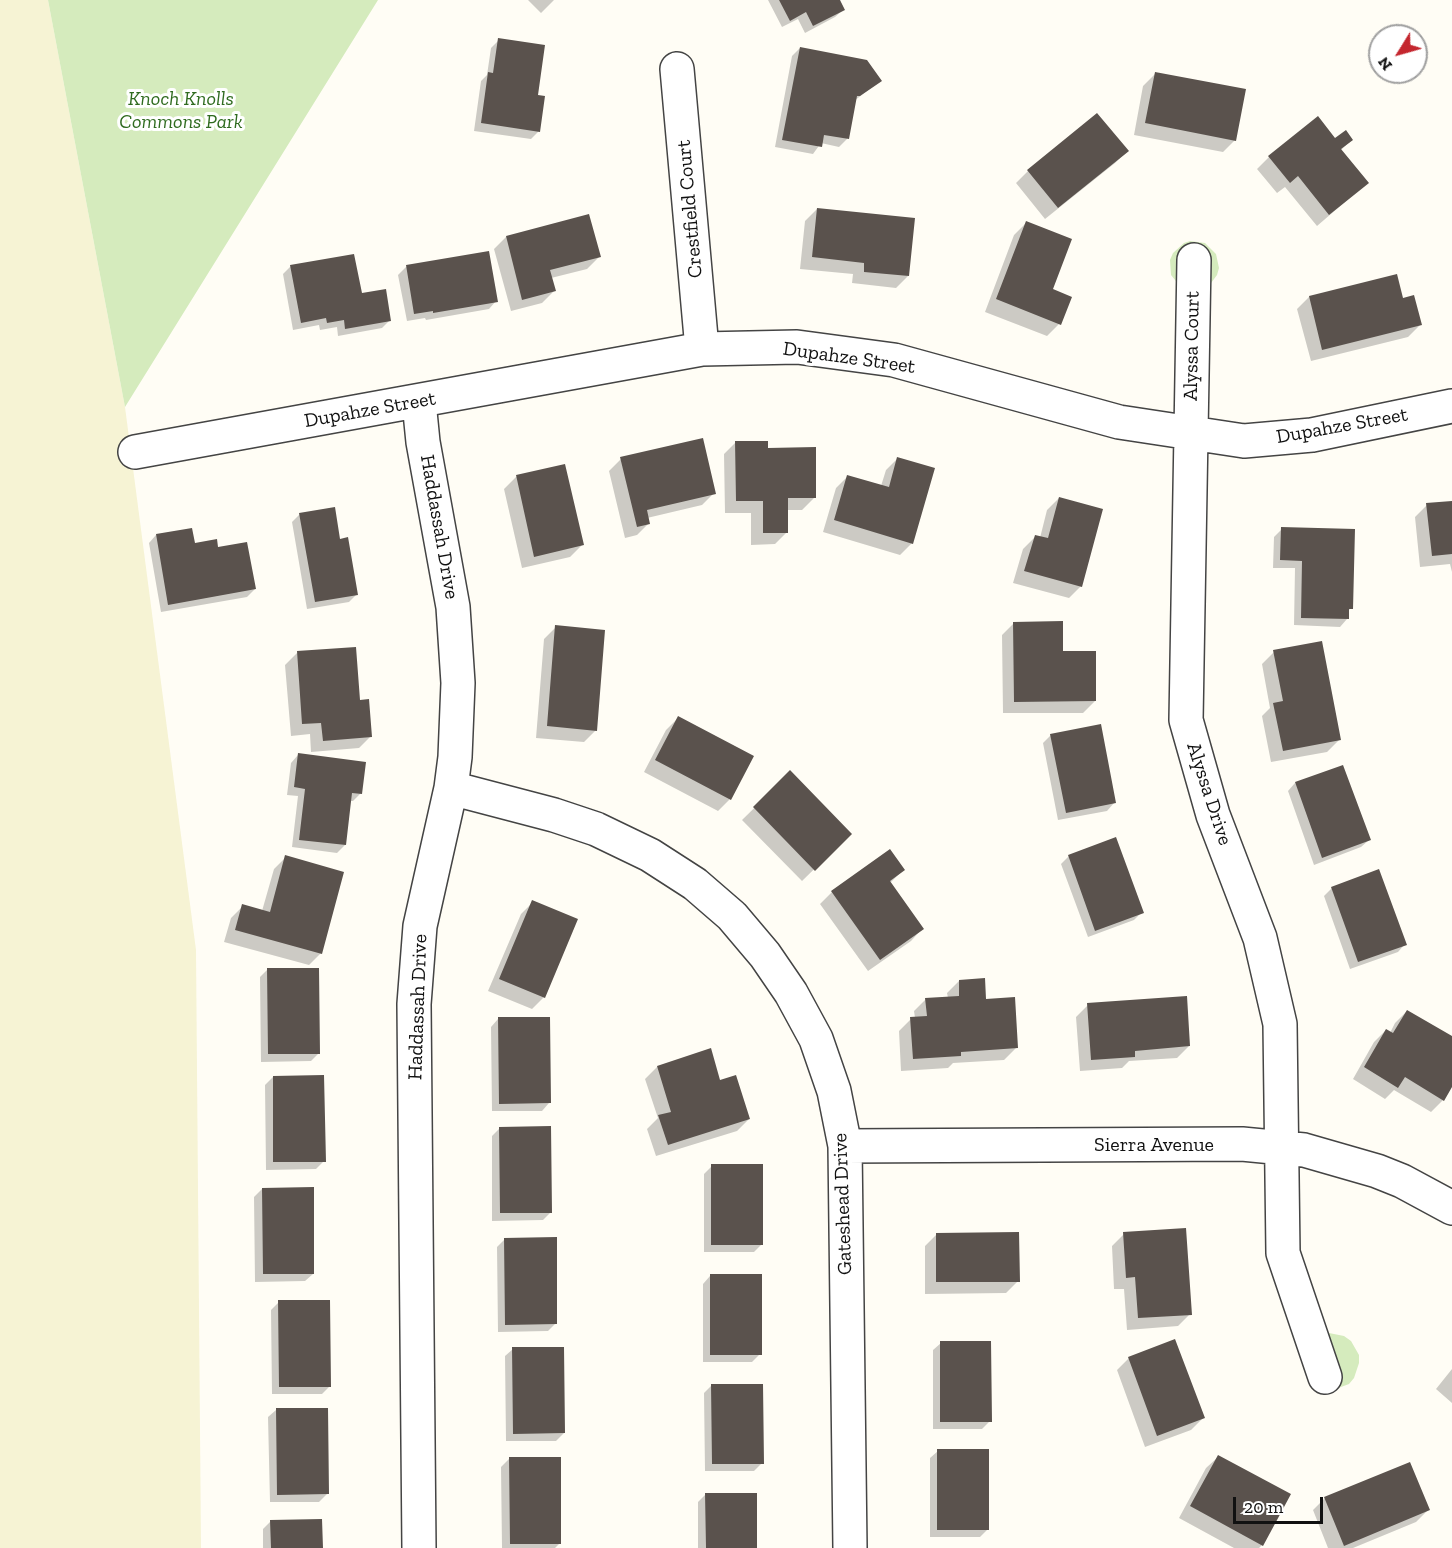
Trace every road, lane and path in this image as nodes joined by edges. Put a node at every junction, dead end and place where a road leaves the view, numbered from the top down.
1 (677, 69) dead end
2 (1194, 260) dead end
3 (702, 349) junction
4 (418, 402) junction
5 (1452, 406) edge
6 (1191, 433) junction
7 (135, 452) dead end
8 (451, 788) junction
9 (845, 1146) junction
10 (1280, 1148) junction
11 (1452, 1208) edge
12 (1325, 1377) dead end
13 (419, 1548) edge
14 (850, 1548) edge

1 - 3 street, Crestfield Court
2 - 6 street, Alyssa Court
3 - 4 street, Dupahze Street
3 - 6 street, Dupahze Street
4 - 7 street, Dupahze Street
4 - 8 street, Haddassah Drive
5 - 6 street, Dupahze Street
6 - 10 street, Alyssa Drive
8 - 9 street, Gateshead Drive
8 - 13 street, Haddassah Drive
9 - 10 street, Sierra Avenue
9 - 14 street, Gateshead Drive
10 - 11 street, Sierra Avenue
10 - 12 street, Alyssa Drive

